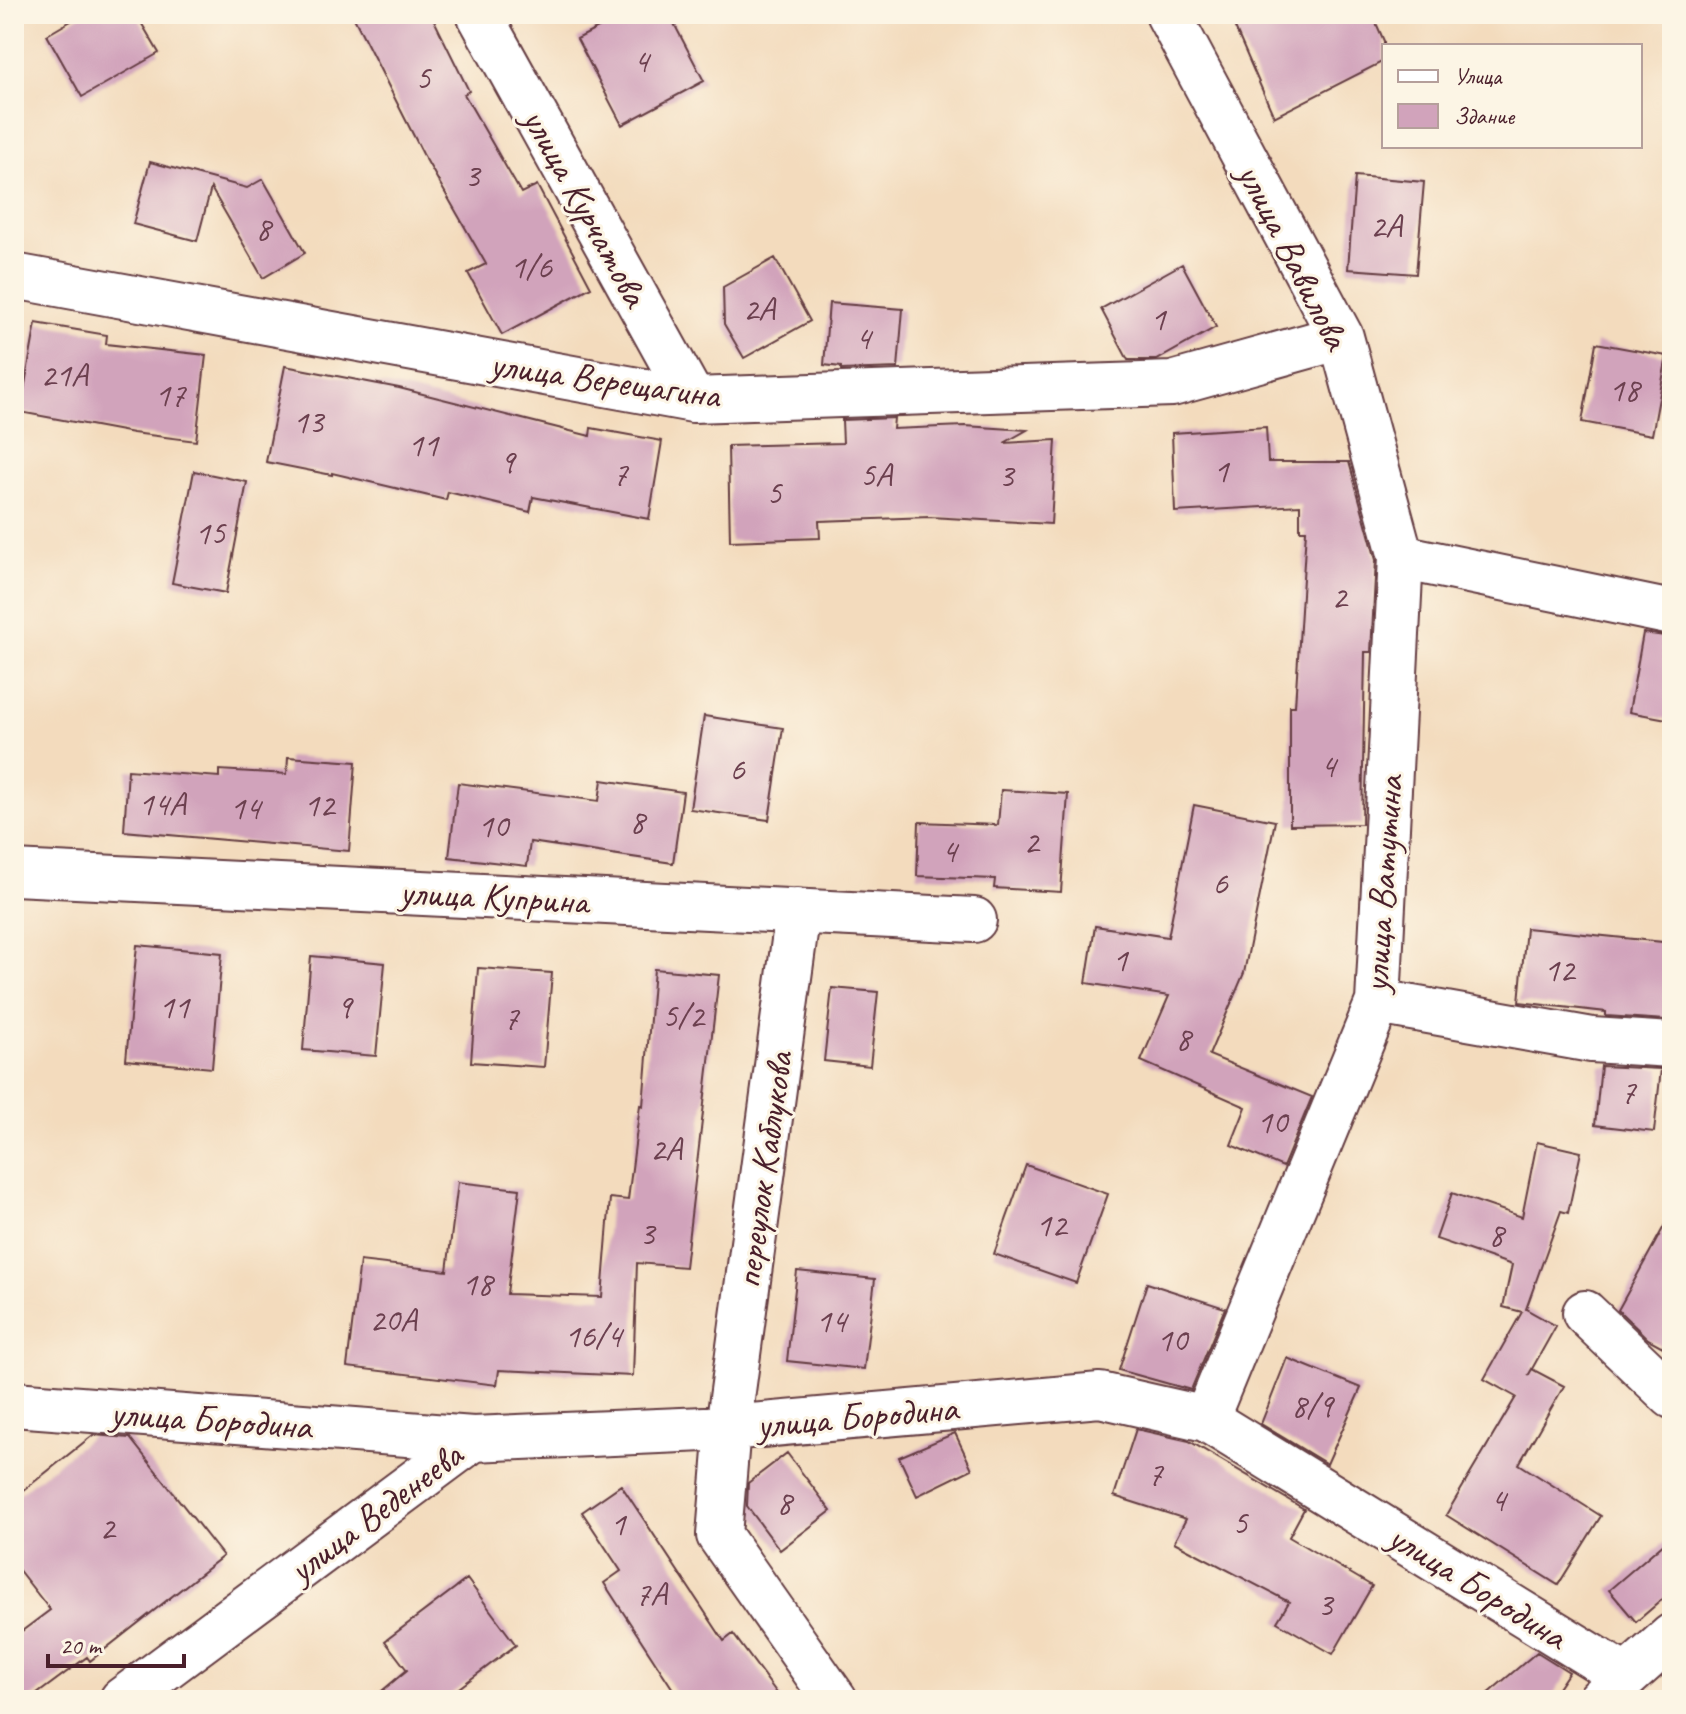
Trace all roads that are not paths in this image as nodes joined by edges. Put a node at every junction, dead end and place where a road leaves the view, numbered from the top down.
1 (479, 14) edge
2 (1168, 14) edge
3 (14, 276) edge
4 (1341, 337) junction
5 (693, 400) junction
6 (1401, 557) junction
7 (1672, 613) edge
8 (14, 873) edge
9 (798, 911) junction
10 (974, 920) dead end
11 (1378, 1002) junction
12 (1672, 1045) edge
13 (1585, 1313) dead end
14 (1672, 1396) edge
15 (14, 1404) edge
16 (1206, 1419) junction
17 (728, 1428) junction
18 (473, 1439) junction
19 (1672, 1636) edge
20 (1613, 1689) edge
21 (122, 1700) edge
22 (835, 1700) edge

1 - 5 street, улица Курчатова
2 - 4 street, улица Вавилова
3 - 5 street, улица Верещагина
4 - 5 street, улица Верещагина
4 - 6 street, улица Вавилова
6 - 7 street
6 - 11 street, улица Ватутина
8 - 9 street, улица Куприна
9 - 10 street, улица Куприна
9 - 17 street, переулок Каблукова
11 - 12 street
11 - 16 street, улица Ватутина
13 - 14 street
15 - 18 street, улица Бородина
16 - 17 street, улица Бородина
16 - 20 street, улица Бородина
17 - 18 street, улица Бородина
17 - 22 street, переулок Каблукова
18 - 21 street, улица Веденеева
19 - 20 street

